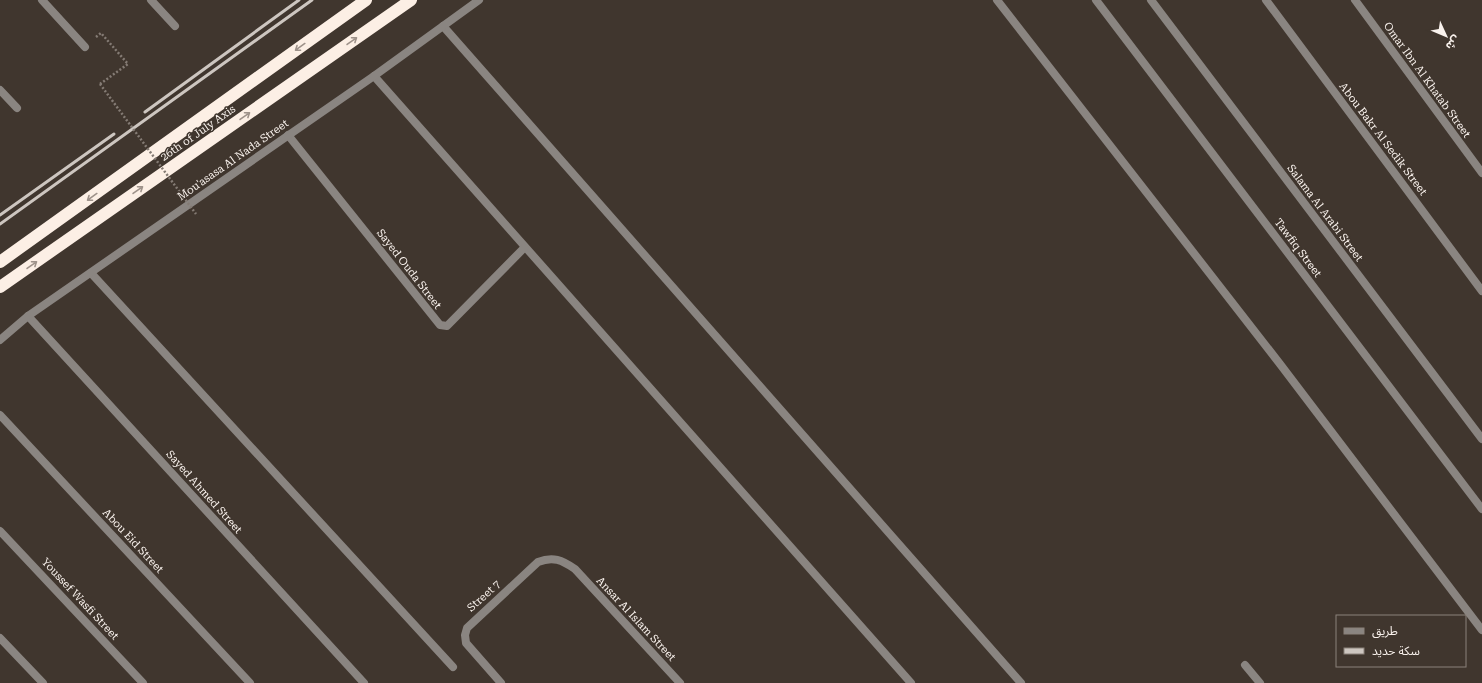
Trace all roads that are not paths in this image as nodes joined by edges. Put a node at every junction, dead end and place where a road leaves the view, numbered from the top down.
1 (42, 0) edge
2 (151, 0) edge
3 (366, 0) edge
4 (411, 0) edge
5 (479, 0) edge
6 (996, 0) edge
7 (1096, 0) edge
8 (1151, 0) edge
9 (1266, 0) edge
10 (1355, 0) edge
11 (175, 26) dead end
12 (443, 26) junction
13 (85, 47) road end
14 (374, 76) junction
15 (0, 90) edge
16 (17, 108) dead end
17 (288, 135) junction
18 (1482, 173) edge
19 (524, 248) junction
20 (0, 262) edge
21 (91, 273) junction
22 (0, 287) edge
23 (1482, 291) edge
24 (28, 316) junction
25 (0, 340) edge
26 (0, 415) edge
27 (1482, 439) edge
28 (1482, 509) edge
29 (0, 531) edge
30 (575, 569) joint
31 (1482, 630) edge
32 (0, 638) edge
33 (1245, 665) dead end
34 (453, 667) dead end
35 (43, 683) edge
36 (143, 683) edge
37 (250, 683) edge
38 (364, 683) edge
39 (501, 683) edge
40 (680, 683) edge
41 (911, 683) edge
42 (1021, 683) edge
43 (1260, 683) edge

1 - 13 street
2 - 11 street
3 -> 20 highway, 26th of July Axis
22 -> 4 highway, 26th of July Axis
5 - 12 street, Mou'asasa Al Nada Street
6 - 31 street
7 - 28 street, Tawfiq Street
8 - 27 street, Salama Al Arabi Street
9 - 23 street, Abou Bakr Al Sedik Street
10 - 18 street, Omar Ibn Al Khatab Street
12 - 14 street, Mou'asasa Al Nada Street
12 - 42 street
14 - 17 street, Mou'asasa Al Nada Street
14 - 19 street
15 - 16 street
17 - 19 street, Sayed Ouda Street
17 - 21 street, Mou'asasa Al Nada Street
19 - 41 street
21 - 24 street, Mou'asasa Al Nada Street
21 - 34 street
24 - 25 street, Mou'asasa Al Nada Street
24 - 38 street, Sayed Ahmed Street
26 - 37 street, Abou Eid Street
29 - 36 street, Youssef Wasfi Street
30 - 39 street, Street 7
30 - 40 street, Ansar Al Islam Street
32 - 35 street
33 - 43 street

